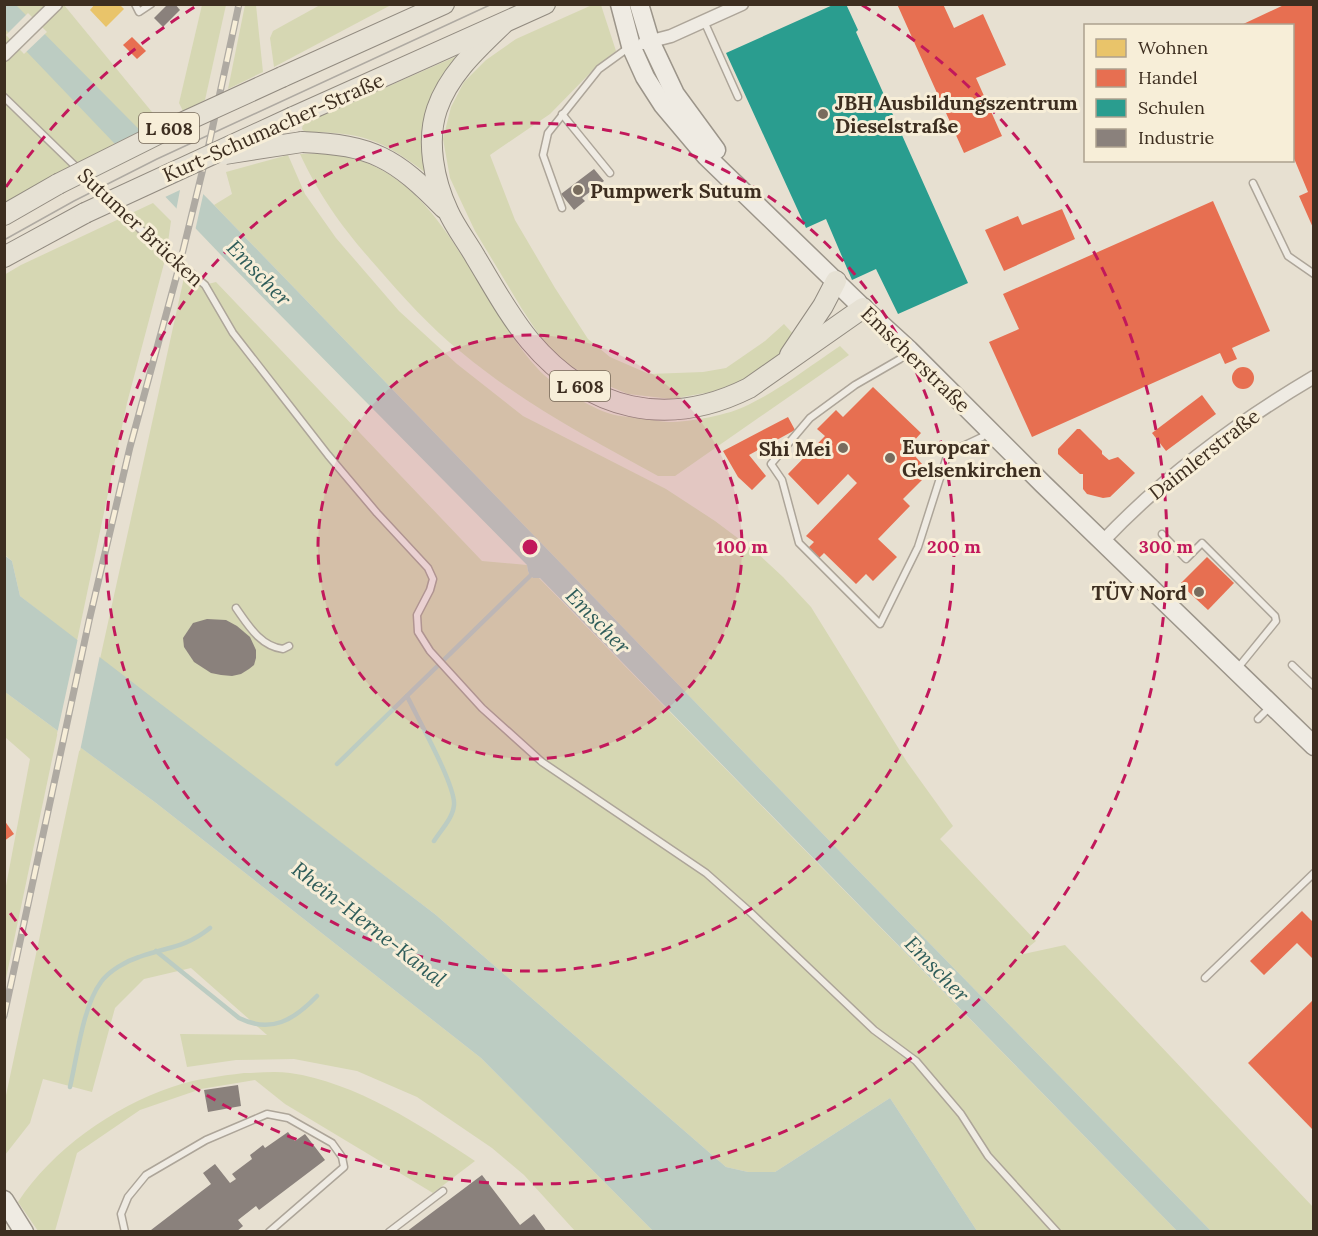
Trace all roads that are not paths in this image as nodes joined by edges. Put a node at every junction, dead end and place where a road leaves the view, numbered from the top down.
1 (135, 4) edge
2 (151, 4) edge
3 (444, 4) edge
4 (545, 4) edge
5 (620, 4) edge
6 (639, 4) edge
7 (742, 4) edge
8 (54, 6) edge
9 (704, 21) junction
10 (503, 24) junction
11 (650, 41) junction
12 (631, 46) junction
13 (4, 55) edge
14 (738, 97) dead end
15 (4, 98) edge
16 (562, 114) junction
17 (205, 157) junction
18 (610, 173) dead end
19 (1253, 183) dead end
20 (751, 197) junction
21 (562, 208) dead end
22 (448, 212) junction
23 (4, 215) edge
24 (4, 257) edge
25 (1314, 274) edge
26 (836, 281) junction
27 (863, 308) junction
28 (909, 350) junction
29 (786, 362) junction
30 (1314, 377) edge
31 (989, 430) junction
32 (1162, 534) dead end
33 (1103, 541) junction
34 (236, 608) dead end
35 (289, 646) dead end
36 (1293, 665) dead end
37 (1236, 670) junction
38 (1314, 686) edge
39 (1272, 705) junction
40 (1258, 719) dead end
41 (1314, 746) edge
42 (1314, 873) edge
43 (1205, 978) dead end
44 (443, 1191) dead end
45 (4, 1200) edge
46 (24, 1232) edge
47 (125, 1232) edge
48 (269, 1232) edge
49 (389, 1232) edge
50 (1057, 1232) edge

1 - 2 lane
3 - 23 main road, Kurt-Schumacher-Straße / L 608, bridge
4 - 10 main road, Kurt-Schumacher-Straße / L 608
5 - 12 street, Emscherstraße
6 - 11 street, Emscherstraße
7 - 9 street
8 - 13 street
9 - 11 street
9 - 14 lane
10 - 17 main road, Kurt-Schumacher-Straße / L 608, bridge
10 - 22 main road, L 608
11 - 12 street
11 - 20 street, Emscherstraße
12 - 16 lane
12 - 20 street, Emscherstraße
15 - 50 lane, Sutumer Brücken
16 - 18 lane
16 - 21 lane
17 - 22 main road, L 608, bridge
17 - 24 main road, Kurt-Schumacher-Straße / L 608, bridge
19 - 25 lane
20 - 26 street, Emscherstraße
22 - 29 main road, L 608
26 - 27 street, Emscherstraße
26 - 29 main road, L 608
27 - 28 street, Emscherstraße
27 - 29 main road, L 608
28 - 31 street, Emscherstraße
28 - 31 lane
30 - 33 street, Daimlerstraße
31 - 33 street, Emscherstraße
32 - 37 lane
33 - 37 street, Emscherstraße
34 - 35 lane
36 - 38 lane
37 - 39 street, Emscherstraße
39 - 40 lane
39 - 41 street, Emscherstraße
42 - 43 lane
44 - 49 lane
45 - 46 street
47 - 48 lane

